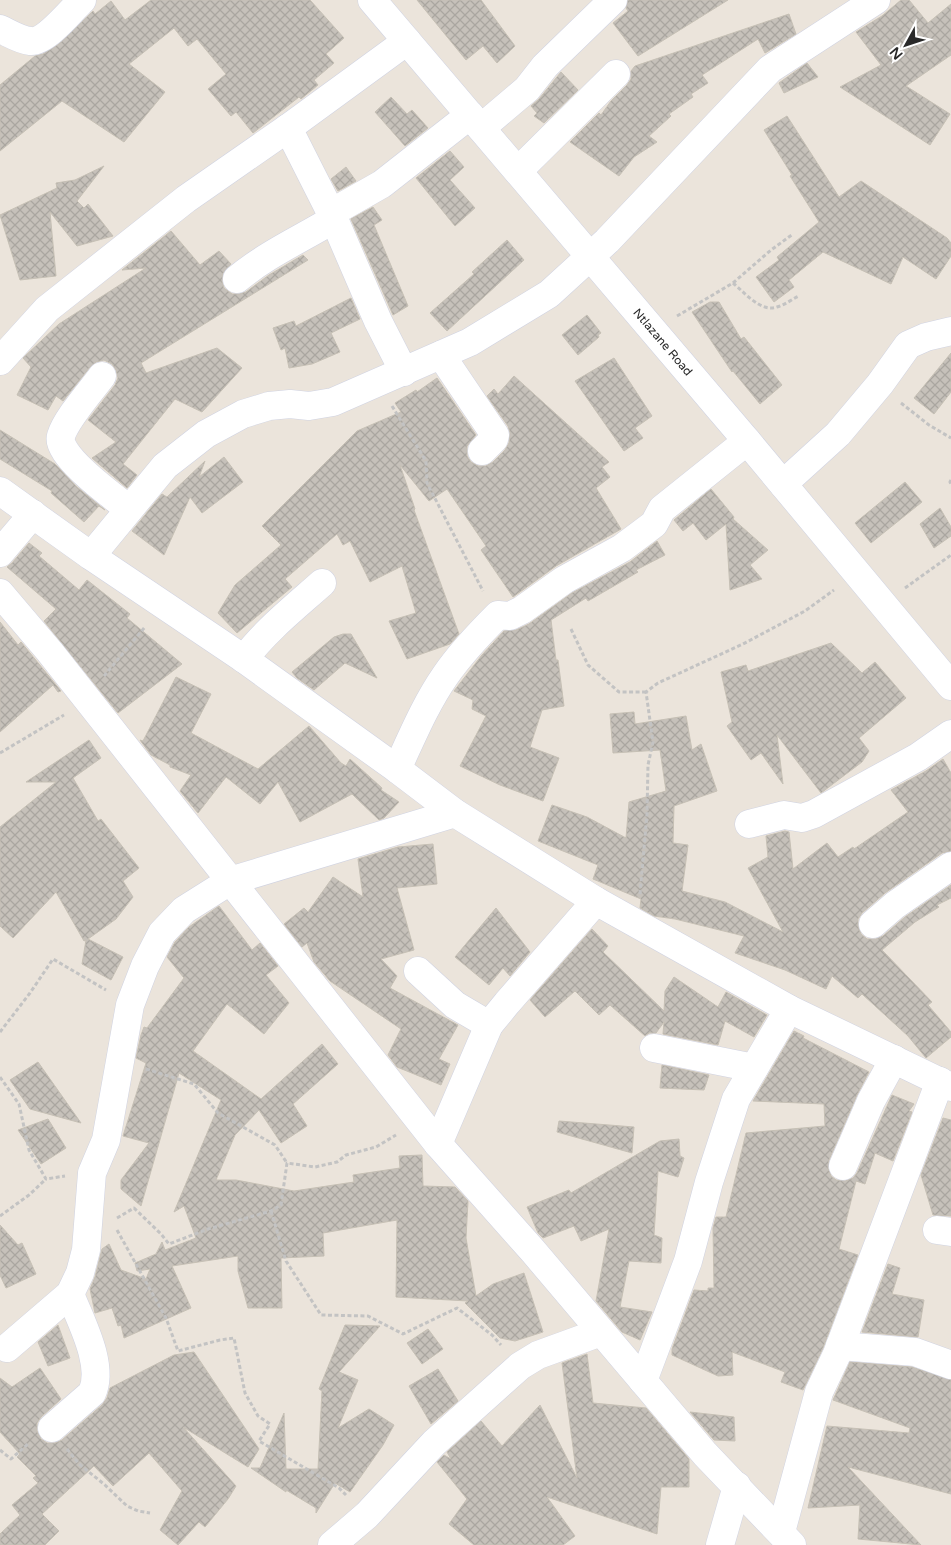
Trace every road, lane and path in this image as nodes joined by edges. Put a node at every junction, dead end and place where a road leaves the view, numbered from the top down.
1 (82, 0) edge
2 (373, 0) edge
3 (613, 0) edge
4 (876, 0) edge
5 (0, 29) edge
6 (407, 41) junction
7 (616, 74) dead end
8 (476, 121) junction
9 (288, 128) junction
10 (518, 170) junction
11 (332, 216) junction
12 (794, 234) dead end
13 (590, 256) junction
14 (238, 279) dead end
15 (734, 282) junction
16 (799, 296) dead end
17 (674, 317) dead end
18 (951, 331) edge
19 (441, 355) junction
20 (0, 361) edge
21 (102, 376) dead end
22 (392, 377) junction
23 (880, 384) junction
24 (951, 438) edge
25 (746, 441) junction
26 (482, 451) dead end
27 (951, 480) edge
28 (783, 484) junction
29 (951, 484) edge
30 (0, 490) edge
31 (129, 509) junction
32 (32, 514) junction
33 (0, 553) edge
34 (951, 554) edge
35 (91, 556) junction
36 (322, 583) dead end
37 (837, 588) dead end
38 (904, 588) dead end
39 (0, 593) edge
40 (163, 605) junction
41 (498, 615) junction
42 (570, 629) dead end
43 (244, 658) junction
44 (951, 686) edge
45 (646, 692) junction
46 (86, 698) junction
47 (951, 734) edge
48 (0, 753) edge
49 (397, 769) junction
50 (455, 813) junction
51 (749, 824) dead end
52 (951, 866) edge
53 (230, 881) junction
54 (596, 901) junction
55 (634, 923) junction
56 (873, 924) dead end
57 (418, 971) dead end
58 (130, 1005) junction
59 (789, 1009) junction
60 (489, 1026) junction
61 (0, 1032) edge
62 (654, 1048) dead end
63 (894, 1059) junction
64 (120, 1061) junction
65 (754, 1068) junction
66 (0, 1077) edge
67 (945, 1084) edge
68 (420, 1121) junction
69 (438, 1144) junction
70 (288, 1163) junction
71 (843, 1166) dead end
72 (92, 1173) junction
73 (46, 1179) junction
74 (271, 1211) junction
75 (90, 1215) junction
76 (0, 1216) edge
77 (116, 1228) dead end
78 (70, 1294) junction
79 (601, 1332) junction
80 (840, 1346) junction
81 (7, 1348) dead end
82 (951, 1365) edge
83 (520, 1366) junction
84 (643, 1381) junction
85 (52, 1428) junction
86 (0, 1450) edge
87 (737, 1486) junction
88 (150, 1512) dead end
89 (366, 1515) junction
90 (787, 1538) edge
91 (332, 1545) edge
92 (720, 1545) edge

1 - 5 street
2 - 6 street, Ntlazane Road
3 - 8 street
4 - 13 street
6 - 8 street, Ntlazane Road
6 - 9 street
7 - 10 street
8 - 10 street, Ntlazane Road
8 - 11 street
9 - 11 street
9 - 20 street
10 - 13 street, Ntlazane Road
11 - 14 street
11 - 22 street
12 - 15 path
13 - 19 street
13 - 25 street, Ntlazane Road
15 - 16 path
15 - 17 path
18 - 23 street
19 - 22 street
19 - 26 street
21 - 31 street
22 - 31 street
22 - 41 path
23 - 24 path
23 - 28 street
25 - 28 street, Ntlazane Road
25 - 41 street
27 - 29 path
28 - 44 street, Ntlazane Road
30 - 32 street
31 - 35 street
32 - 33 street
32 - 35 street
34 - 38 path
35 - 40 street
36 - 43 street
37 - 45 path
39 - 46 street
40 - 43 street
40 - 46 path
41 - 49 street
42 - 45 path
43 - 49 street
45 - 55 path
46 - 48 path
46 - 53 street
47 - 51 street
49 - 50 street
50 - 53 street
50 - 54 street
52 - 56 street
53 - 58 street
53 - 68 street
54 - 55 street
54 - 60 street
55 - 59 street
57 - 60 street
58 - 61 path
58 - 64 street
59 - 63 street
59 - 65 street
60 - 69 street
62 - 65 street
63 - 67 street
63 - 71 street
64 - 70 path
64 - 72 street
65 - 84 street
66 - 73 path
67 - 80 street
68 - 69 street
68 - 70 path
69 - 79 street
70 - 74 path
72 - 73 path
72 - 75 street
73 - 76 path
74 - 75 path
74 - 83 path
75 - 78 street
77 - 89 path
78 - 81 street
78 - 85 street
79 - 83 street
79 - 84 street
80 - 82 street
80 - 90 street
83 - 89 street
84 - 87 street
85 - 86 path
85 - 88 path
87 - 90 street
87 - 92 street
89 - 91 street

